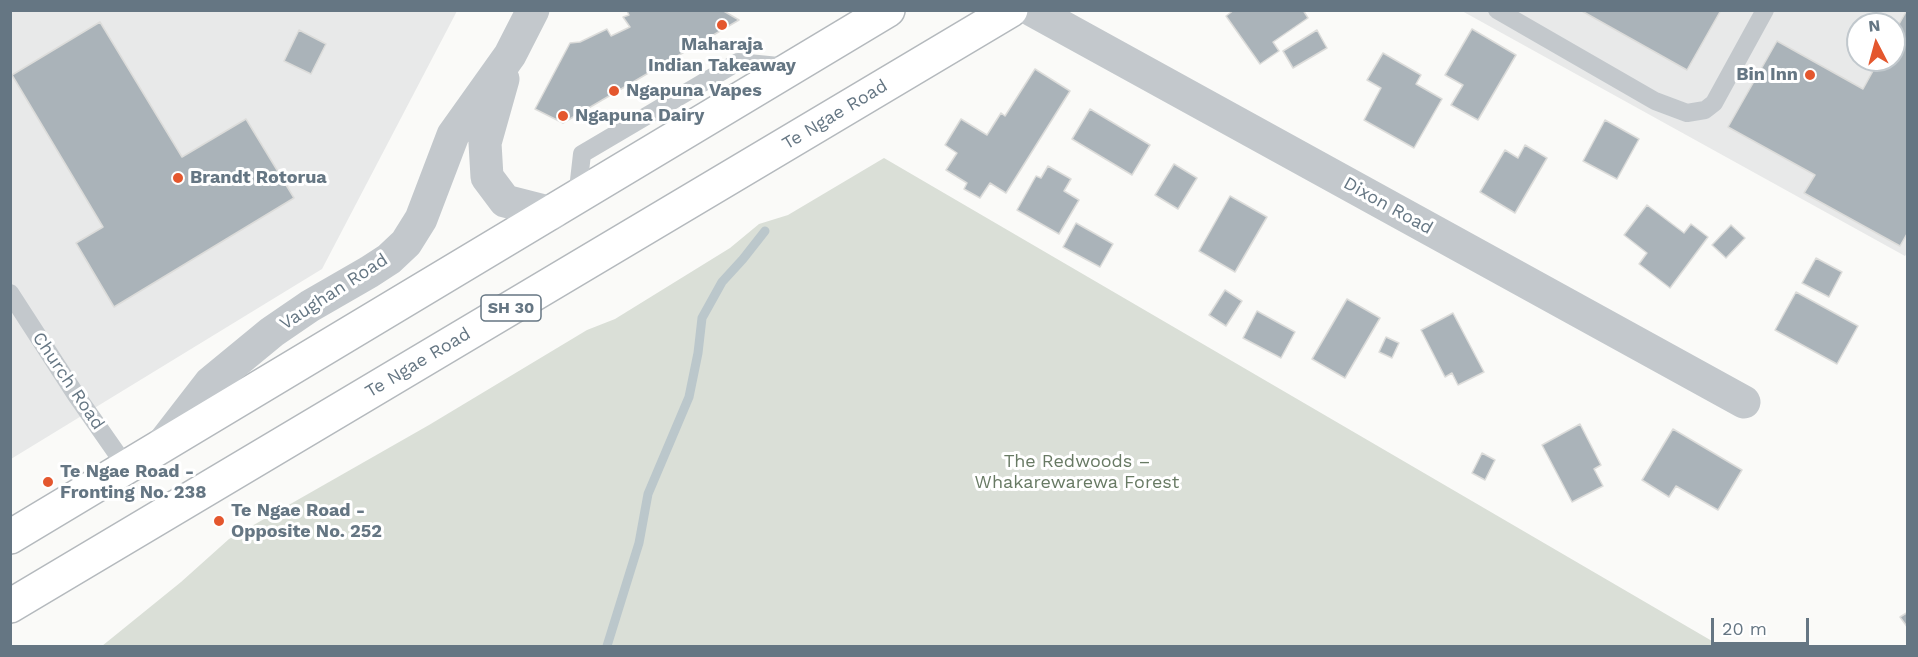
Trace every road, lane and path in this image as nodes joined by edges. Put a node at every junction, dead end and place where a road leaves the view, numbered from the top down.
1 (533, 10) edge
2 (888, 10) edge
3 (1011, 10) edge
4 (1032, 10) edge
5 (1497, 10) edge
6 (1765, 10) edge
7 (510, 55) junction
8 (564, 206) junction
9 (10, 293) edge
10 (1744, 402) dead end
11 (162, 445) junction
12 (127, 468) junction
13 (10, 537) edge
14 (10, 606) edge

1 - 7 street, Vaughan Road
2 - 8 highway
3 - 14 highway, Te Ngae Road / SH 30
4 - 10 street, Dixon Road
5 - 6 lane
7 - 8 street, Vaughan Road
7 - 11 street, Vaughan Road
8 - 11 highway
9 - 12 lane, Church Road
11 - 12 highway
12 - 13 highway

